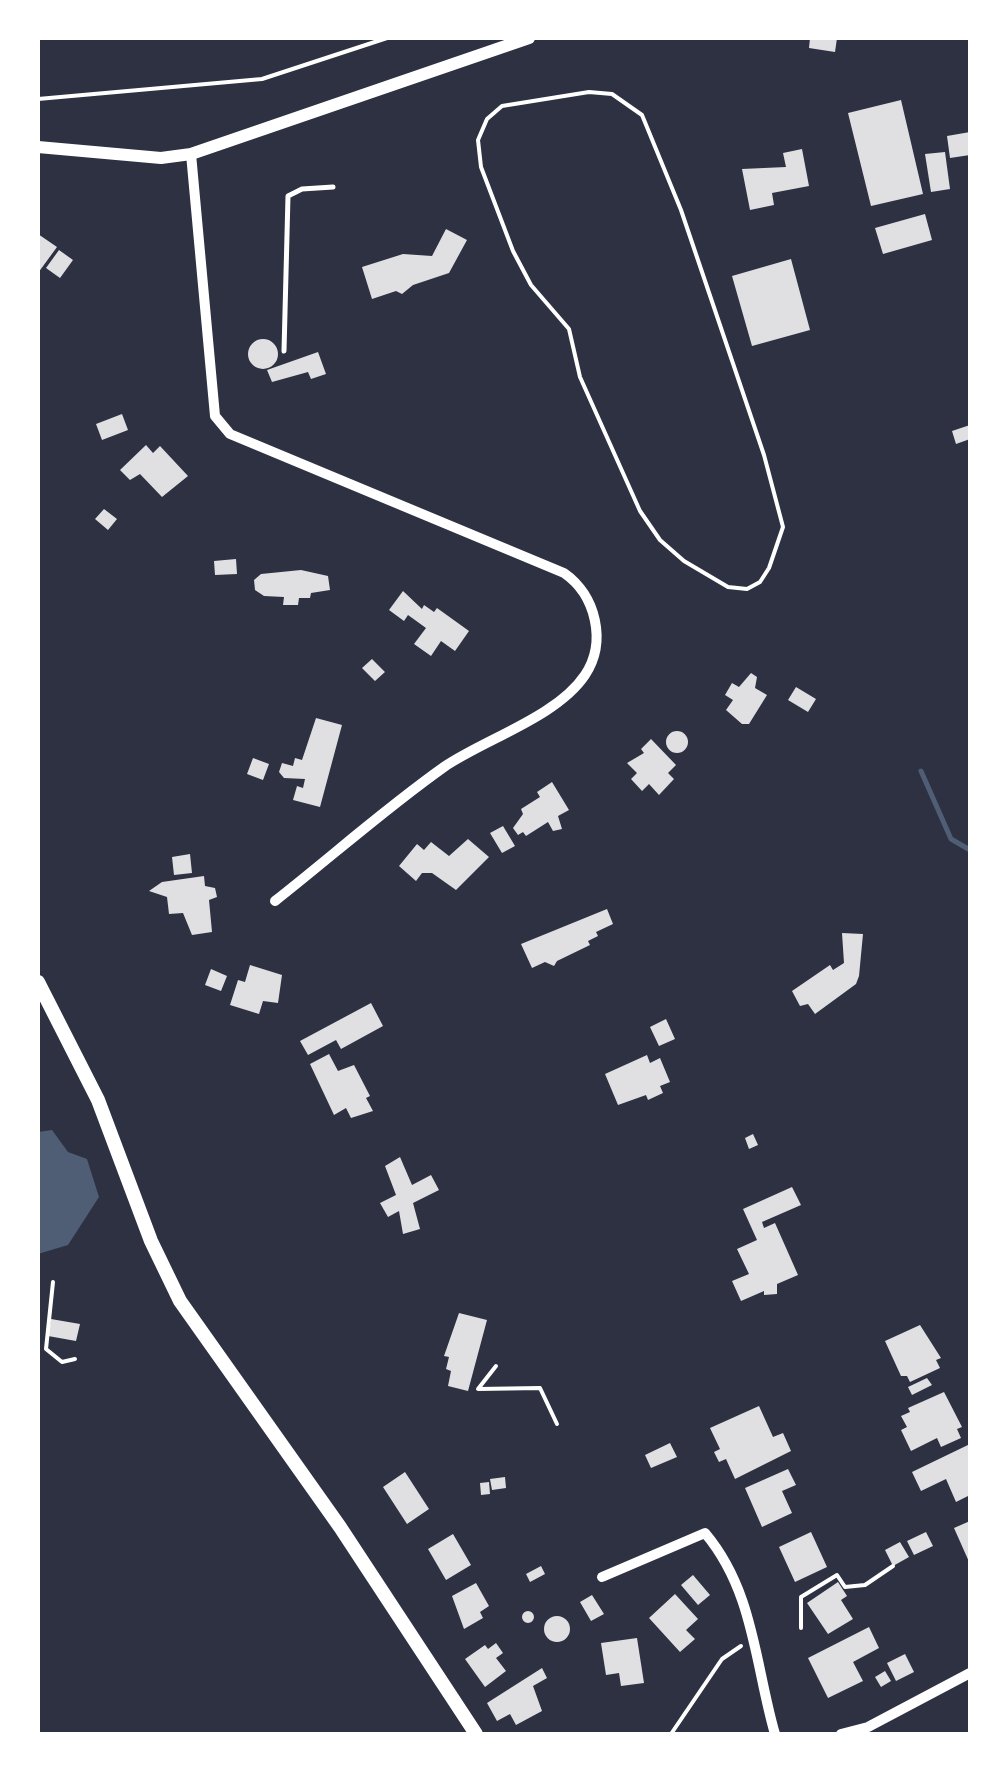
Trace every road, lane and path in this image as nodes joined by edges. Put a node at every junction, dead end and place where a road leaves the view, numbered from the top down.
1 (388, 38) edge
2 (529, 38) edge
3 (38, 99) edge
4 (38, 147) edge
5 (191, 154) junction
6 (333, 187) dead end
7 (284, 351) dead end
8 (770, 568) joint
9 (275, 901) dead end
10 (38, 982) edge
11 (53, 1282) dead end
12 (75, 1359) dead end
13 (496, 1366) dead end
14 (557, 1424) dead end
15 (894, 1566) dead end
16 (602, 1578) dead end
17 (801, 1628) dead end
18 (755, 1641) junction
19 (970, 1673) edge
20 (476, 1734) edge
21 (671, 1734) edge
22 (774, 1734) edge
23 (841, 1734) edge

1 - 3 path
2 - 5 street
4 - 5 street
5 - 9 street
6 - 7 lane
8 - 8 path
10 - 20 main road
11 - 12 path
13 - 14 path
15 - 17 path
16 - 18 street
18 - 21 path
18 - 22 street
19 - 23 street

